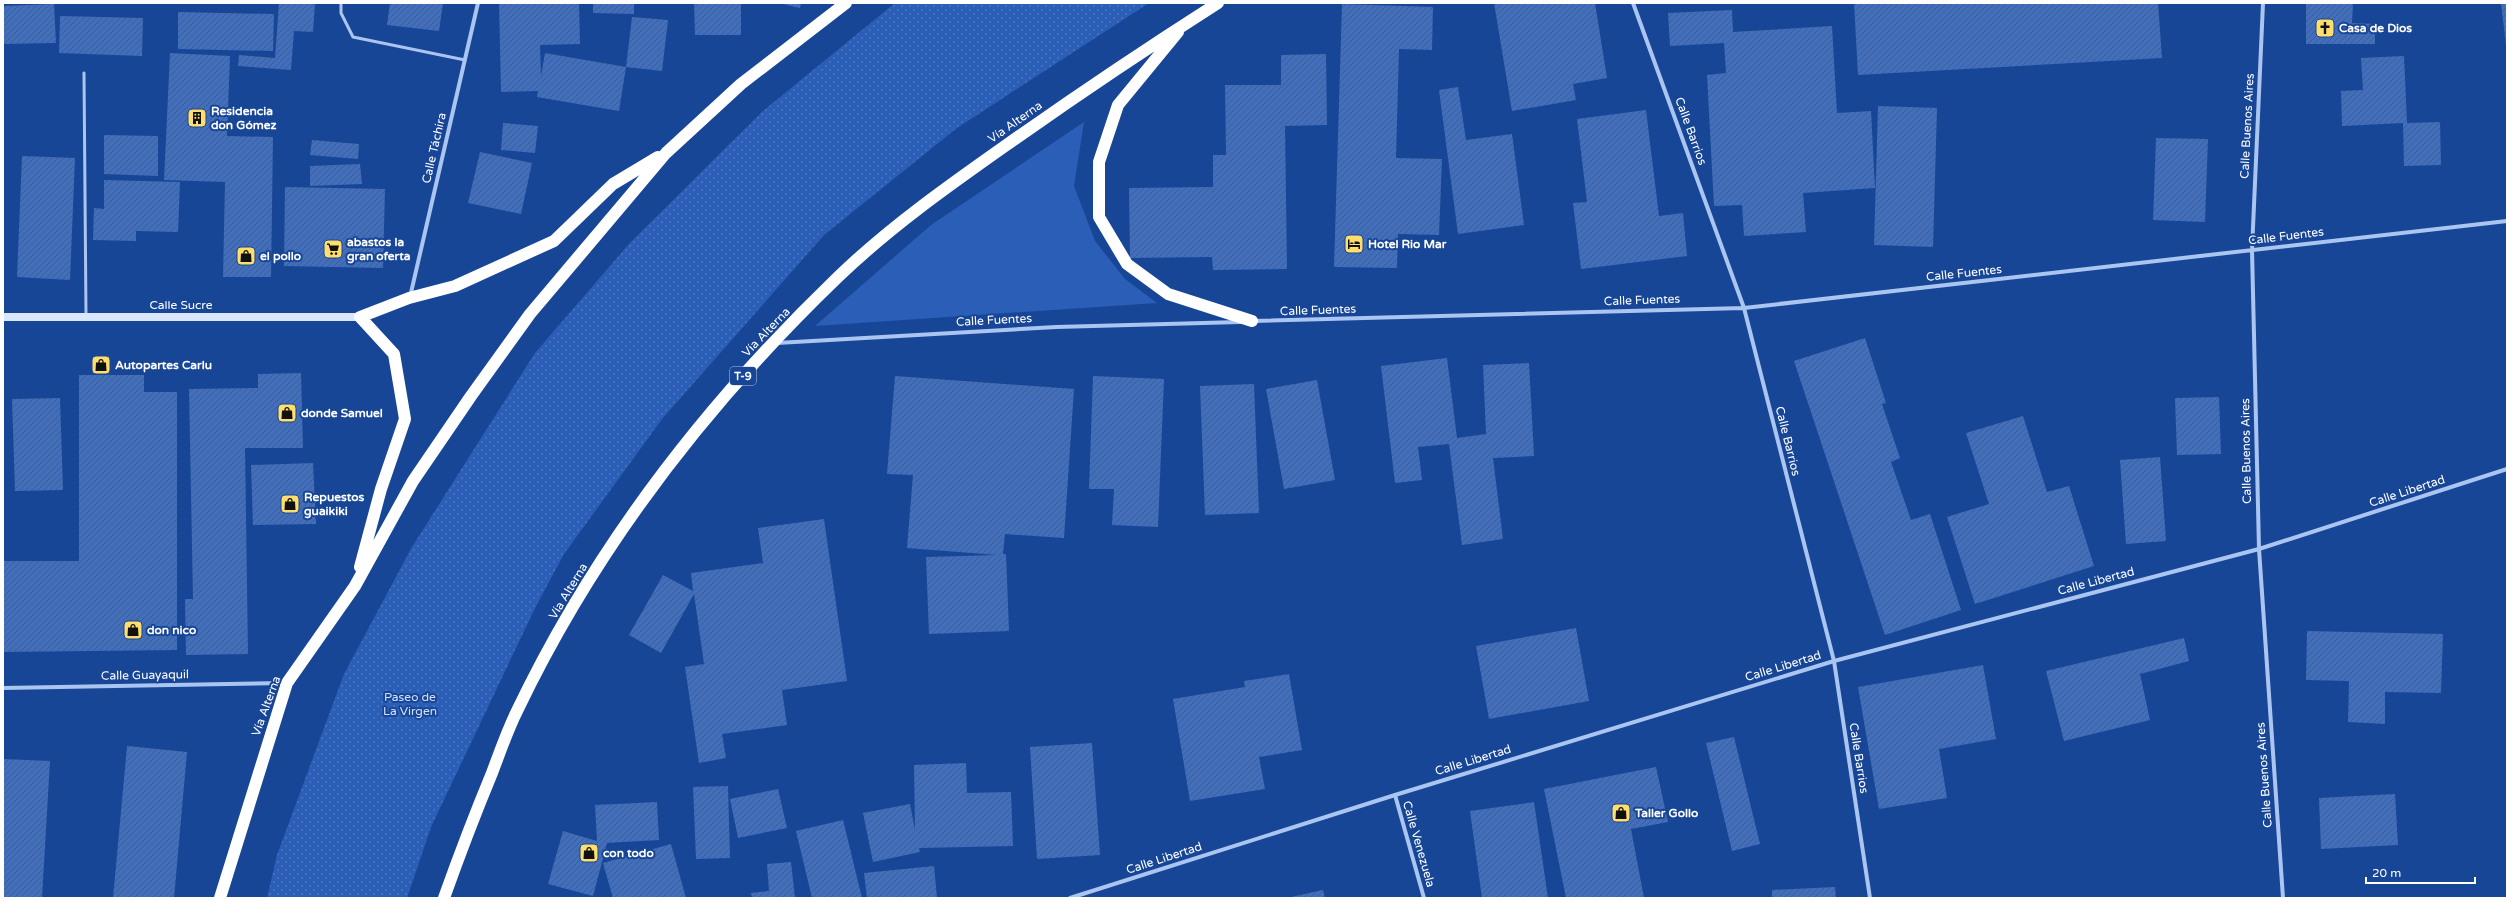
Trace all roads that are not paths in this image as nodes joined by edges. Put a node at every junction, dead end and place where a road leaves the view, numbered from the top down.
1 (341, 3) edge
2 (478, 3) edge
3 (846, 3) edge
4 (1218, 3) edge
5 (1633, 3) edge
6 (2263, 3) edge
7 (1184, 25) junction
8 (465, 60) junction
9 (84, 73) dead end
10 (666, 153) junction
11 (2507, 220) edge
12 (2252, 250) junction
13 (409, 298) junction
14 (1744, 308) junction
15 (3, 317) edge
16 (86, 317) junction
17 (360, 317) junction
18 (1252, 321) junction
19 (774, 344) junction
20 (2507, 469) edge
21 (2259, 549) junction
22 (355, 586) junction
23 (1834, 661) junction
24 (287, 683) junction
25 (3, 688) edge
26 (1395, 794) junction
27 (220, 898) edge
28 (444, 898) edge
29 (1070, 898) edge
30 (1424, 898) edge
31 (1870, 898) edge
32 (2283, 898) edge

1 - 8 lane
2 - 8 street, Calle Táchira
3 - 10 highway, Vía Alterna
4 - 7 highway, Vía Alterna / T-9
5 - 14 street, Calle Barrios
6 - 12 street, Calle Buenos Aires
7 - 18 highway
7 - 19 highway, Vía Alterna / T-9
8 - 13 street, Calle Táchira
9 - 16 lane
10 - 13 highway
10 - 22 highway, Vía Alterna
11 - 12 street, Calle Fuentes
12 - 14 street, Calle Fuentes
12 - 21 street, Calle Buenos Aires
13 - 17 highway
14 - 18 street, Calle Fuentes
14 - 23 street, Calle Barrios
15 - 16 street, Calle Sucre
16 - 17 street, Calle Sucre
17 - 22 highway
18 - 19 street, Calle Fuentes
19 - 28 highway, Vía Alterna / T-9
20 - 21 street, Calle Libertad
21 - 23 street, Calle Libertad
21 - 32 street, Calle Buenos Aires
22 - 24 highway, Vía Alterna
23 - 26 street, Calle Libertad
23 - 31 street, Calle Barrios
24 - 25 street, Calle Guayaquil
24 - 27 highway, Vía Alterna
26 - 29 street, Calle Libertad
26 - 30 street, Calle Venezuela

